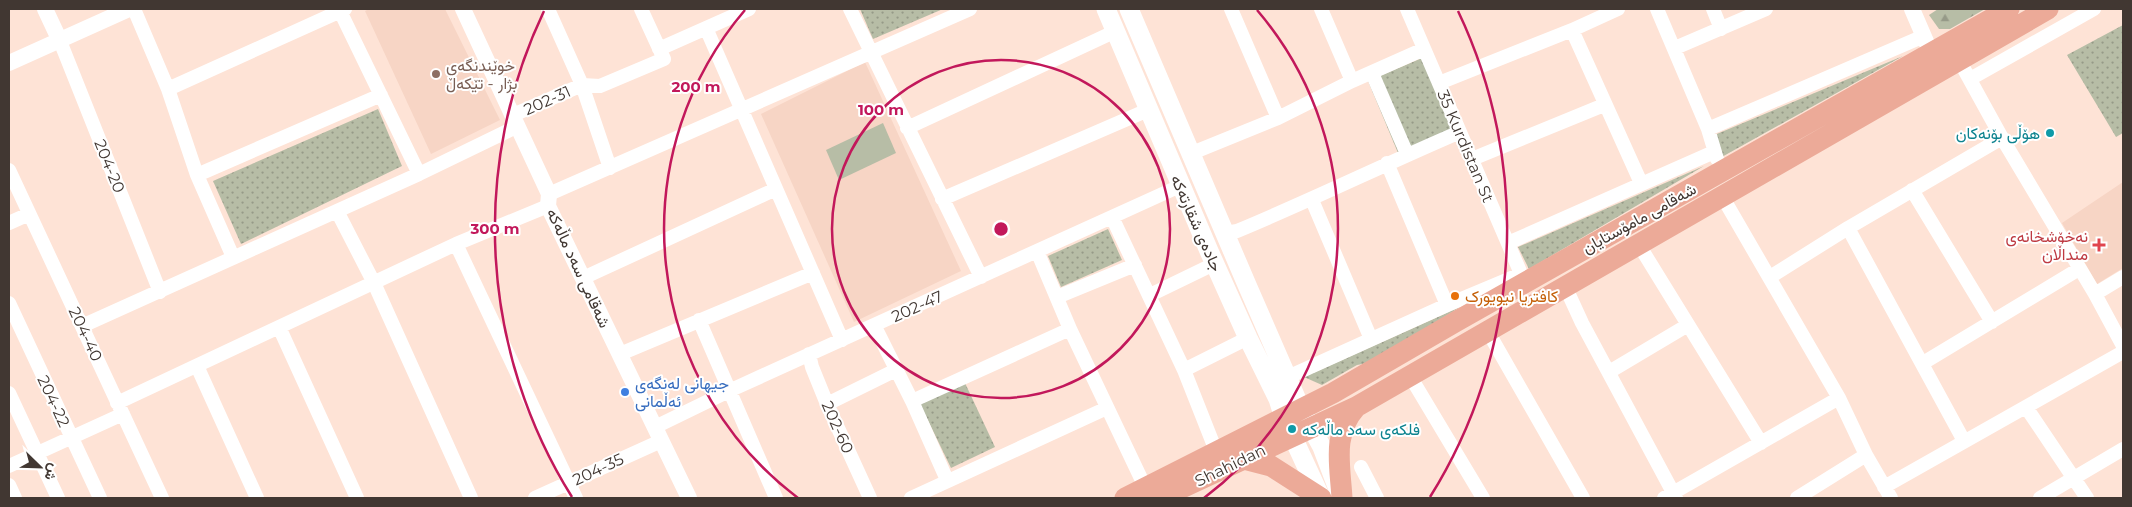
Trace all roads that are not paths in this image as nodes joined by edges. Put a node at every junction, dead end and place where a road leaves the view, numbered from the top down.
1 (45, 9) edge
2 (129, 9) edge
3 (134, 9) edge
4 (463, 9) edge
5 (548, 9) edge
6 (641, 9) edge
7 (748, 9) edge
8 (850, 9) edge
9 (970, 9) edge
10 (1106, 9) edge
11 (1129, 9) edge
12 (1231, 9) edge
13 (1321, 9) edge
14 (1407, 9) edge
15 (1618, 9) edge
16 (1657, 9) edge
17 (1713, 9) edge
18 (1766, 9) edge
19 (2009, 9) edge
20 (2048, 9) edge
21 (2094, 9) edge
22 (343, 10) edge
23 (1914, 10) edge
24 (706, 28) junction
25 (1721, 29) junction
26 (1572, 30) junction
27 (1116, 31) junction
28 (60, 41) junction
29 (1927, 45) junction
30 (1675, 48) junction
31 (659, 49) junction
32 (1424, 49) junction
33 (869, 52) junction
34 (1959, 60) junction
35 (9, 63) edge
36 (1372, 73) junction
37 (1970, 79) junction
38 (1352, 80) junction
39 (1439, 83) junction
40 (582, 85) junction
41 (168, 89) junction
42 (381, 95) junction
43 (1604, 106) junction
44 (741, 109) junction
45 (1148, 110) junction
46 (1278, 118) junction
47 (515, 121) junction
48 (907, 128) junction
49 (1708, 129) junction
50 (1460, 132) junction
51 (2002, 138) junction
52 (1192, 153) junction
53 (1408, 154) junction
54 (1472, 160) junction
55 (1719, 161) junction
56 (1387, 163) junction
57 (610, 168) junction
58 (9, 170) edge
59 (419, 174) junction
60 (197, 175) junction
61 (1641, 183) junction
62 (1180, 186) junction
63 (776, 189) junction
64 (1912, 190) junction
65 (1722, 196) junction
66 (942, 199) junction
67 (549, 200) junction
68 (1312, 200) junction
69 (337, 211) junction
70 (29, 214) junction
71 (1112, 217) junction
72 (9, 223) edge
73 (1848, 228) junction
74 (1225, 233) junction
75 (1508, 243) junction
76 (456, 244) junction
77 (1639, 245) junction
78 (1038, 251) junction
79 (233, 257) junction
80 (1214, 264) junction
81 (1135, 265) junction
82 (2079, 269) junction
83 (813, 273) junction
84 (981, 277) junction
85 (1770, 277) junction
86 (2123, 277) edge
87 (583, 278) junction
88 (1522, 278) junction
89 (374, 283) junction
90 (1565, 286) junction
91 (160, 292) junction
92 (2095, 294) junction
93 (1150, 295) junction
94 (1057, 297) junction
95 (9, 303) edge
96 (1446, 305) junction
97 (699, 320) junction
98 (1992, 322) junction
99 (874, 325) junction
100 (1688, 325) junction
101 (82, 326) junction
102 (279, 327) junction
103 (1070, 329) junction
104 (1487, 330) junction
105 (1248, 338) junction
106 (1371, 339) junction
107 (842, 340) junction
108 (2123, 346) edge
109 (2123, 352) edge
110 (620, 354) junction
111 (809, 354) junction
112 (1923, 364) junction
113 (197, 366) junction
114 (896, 370) junction
115 (1184, 370) junction
116 (1608, 372) junction
117 (1410, 376) junction
118 (1288, 377) junction
119 (731, 390) junction
120 (9, 394) edge
121 (1839, 398) junction
122 (912, 401) junction
123 (827, 404) junction
124 (1356, 406) junction
125 (2026, 407) junction
126 (120, 408) junction
127 (1107, 408) junction
128 (1288, 427) junction
129 (658, 434) junction
130 (71, 437) junction
131 (1964, 441) junction
132 (1761, 443) junction
133 (2123, 449) edge
134 (1216, 451) junction
135 (37, 453) junction
136 (1866, 455) junction
137 (1244, 459) junction
138 (9, 466) edge
139 (1361, 467) dead end
140 (2074, 478) junction
141 (947, 480) junction
142 (568, 483) junction
143 (9, 485) edge
144 (1888, 492) edge
145 (1153, 494) edge
146 (1182, 494) edge
147 (1671, 496) edge
148 (15, 498) edge
149 (58, 498) edge
150 (100, 498) edge
151 (162, 498) edge
152 (257, 498) edge
153 (358, 498) edge
154 (471, 498) edge
155 (535, 498) edge
156 (576, 498) edge
157 (689, 498) edge
158 (776, 498) edge
159 (870, 498) edge
160 (911, 498) edge
161 (1125, 498) edge
162 (1321, 498) edge
163 (1342, 498) edge
164 (1376, 498) edge
165 (1483, 498) edge
166 (1583, 498) edge
167 (1798, 498) edge
168 (2040, 498) edge
169 (2087, 498) edge

1 - 28 street
2 - 28 street
3 - 41 street
4 - 47 street, شەقامی سەد ماڵەکە
5 - 40 street
6 - 31 street
7 - 24 street
8 - 33 street
9 - 33 street
10 - 27 main road, جادەی شقارتەکە
11 - 52 main road, جادەی شقارتەکە
12 - 46 street
13 - 38 street
14 - 32 street, 35 Kurdistan St
15 - 26 street
16 - 30 street
17 - 25 street
18 - 25 street
19 - 29 main road, شەقامی مامۆستایان
20 - 34 main road, شەقامی مامۆستایان
21 - 37 street
22 - 41 street
22 - 42 street
23 - 29 street
24 - 31 street
24 - 44 street
25 - 30 street
26 - 39 street
26 - 43 street
27 - 45 main road, جادەی شقارتەکە
27 - 48 street
28 - 35 street
28 - 91 street, 204-20
29 - 49 street
29 - 55 main road, شەقامی مامۆستایان
30 - 49 street
31 - 40 street, 202-31
32 - 36 street
32 - 39 street, 35 Kurdistan St
33 - 44 street
33 - 48 street
34 - 37 street
34 - 65 main road, شەقامی مامۆستایان
36 - 38 street
36 - 53 street
37 - 51 street
38 - 46 street
39 - 50 street, 35 Kurdistan St
40 - 47 street, 202-31
40 - 57 street
41 - 60 street
42 - 59 street
42 - 60 street
43 - 54 street
43 - 61 street
44 - 57 street
44 - 63 street
45 - 62 main road, جادەی شقارتەکە
45 - 66 street
46 - 52 street
47 - 59 street, 202-31
47 - 67 street, شەقامی سەد ماڵەکە
48 - 66 street
49 - 55 street
50 - 53 street
50 - 54 street, 35 Kurdistan St
51 - 64 street
51 - 82 street
52 - 74 main road, جادەی شقارتەکە
53 - 56 street
54 - 75 street, 35 Kurdistan St
55 - 61 street
55 - 88 main road, شەقامی مامۆستایان
56 - 68 street
56 - 96 street
57 - 67 street
58 - 70 street, 204-40
59 - 69 street, 202-31
60 - 79 street
61 - 75 street
62 - 71 street, 202-47
62 - 80 main road, جادەی شقارتەکە
63 - 83 street
63 - 87 street
64 - 73 street
64 - 98 street
65 - 77 main road, شەقامی مامۆستایان
65 - 85 street
66 - 84 street
67 - 76 street
67 - 87 street, شەقامی سەد ماڵەکە
68 - 74 street
68 - 106 street
69 - 79 street, 202-31
69 - 89 street
70 - 72 street
70 - 101 street, 204-40
71 - 78 street, 202-47
71 - 81 street
73 - 85 street
73 - 112 street
74 - 118 main road, جادەی شقارتەکە
75 - 88 street, 35 Kurdistan St
76 - 89 street
76 - 142 street
77 - 90 main road, شەقامی مامۆستایان
77 - 100 street
78 - 84 street, 202-47
78 - 94 street
79 - 91 street, 202-31
80 - 93 street
80 - 105 main road, جادەی شقارتەکە
81 - 93 street
81 - 94 street
82 - 92 street
82 - 98 street
83 - 97 street
83 - 107 street
84 - 99 street, 202-47
85 - 121 street
86 - 92 street
87 - 110 street, شەقامی سەد ماڵەکە
88 - 96 street
88 - 128 main road, شەقامی مامۆستایان
89 - 102 street
89 - 154 street
90 - 104 main road, شەقامی مامۆستایان
90 - 116 street
91 - 101 street, 202-31
92 - 108 street
93 - 115 street
94 - 103 street
95 - 130 street, 204-22
96 - 106 street
97 - 110 street
97 - 119 street
98 - 112 street
99 - 107 street, 202-47
99 - 114 street
100 - 116 street
100 - 132 street
101 - 126 street, 204-40
102 - 113 street
102 - 153 street
103 - 122 street
103 - 127 street
104 - 117 main road, شەقامی مامۆستایان
104 - 166 street
105 - 115 street
105 - 128 main road, جادەی شقارتەکە
106 - 118 street
107 - 111 street, 202-47
109 - 125 street
110 - 129 street, شەقامی سەد ماڵەکە
111 - 119 street, 202-47
111 - 123 street, 202-60
112 - 131 street
113 - 126 street
113 - 152 street
114 - 122 street
114 - 123 street
115 - 134 street
116 - 147 street
117 - 124 main road, شەقامی مامۆستایان
117 - 165 street
118 - 128 main road, جادەی شقارتەکە
119 - 129 street, 202-47
119 - 158 street
120 - 135 street
121 - 132 street
121 - 136 street
122 - 141 street
123 - 159 street, 202-60
124 - 128 main road, شەقامی مامۆستایان
124 - 163 main road
125 - 131 street
125 - 140 street
126 - 130 street
126 - 151 street, 204-40
127 - 141 street
127 - 145 street
128 - 134 main road
128 - 137 main road, Shahidan
128 - 162 main road
128 - 163 main road
129 - 142 street, 204-35
129 - 157 street, شەقامی سەد ماڵەکە
130 - 135 street
130 - 150 street, 204-22
131 - 144 street
132 - 147 street
133 - 140 street
134 - 145 main road
135 - 138 street
135 - 149 street
136 - 144 street
136 - 167 street
137 - 146 main road, Shahidan
137 - 162 main road
139 - 164 street
140 - 168 street
140 - 169 street
141 - 160 street
142 - 155 street, 204-35
142 - 156 street
143 - 148 street
145 - 146 main road, Shahidan
145 - 161 main road

